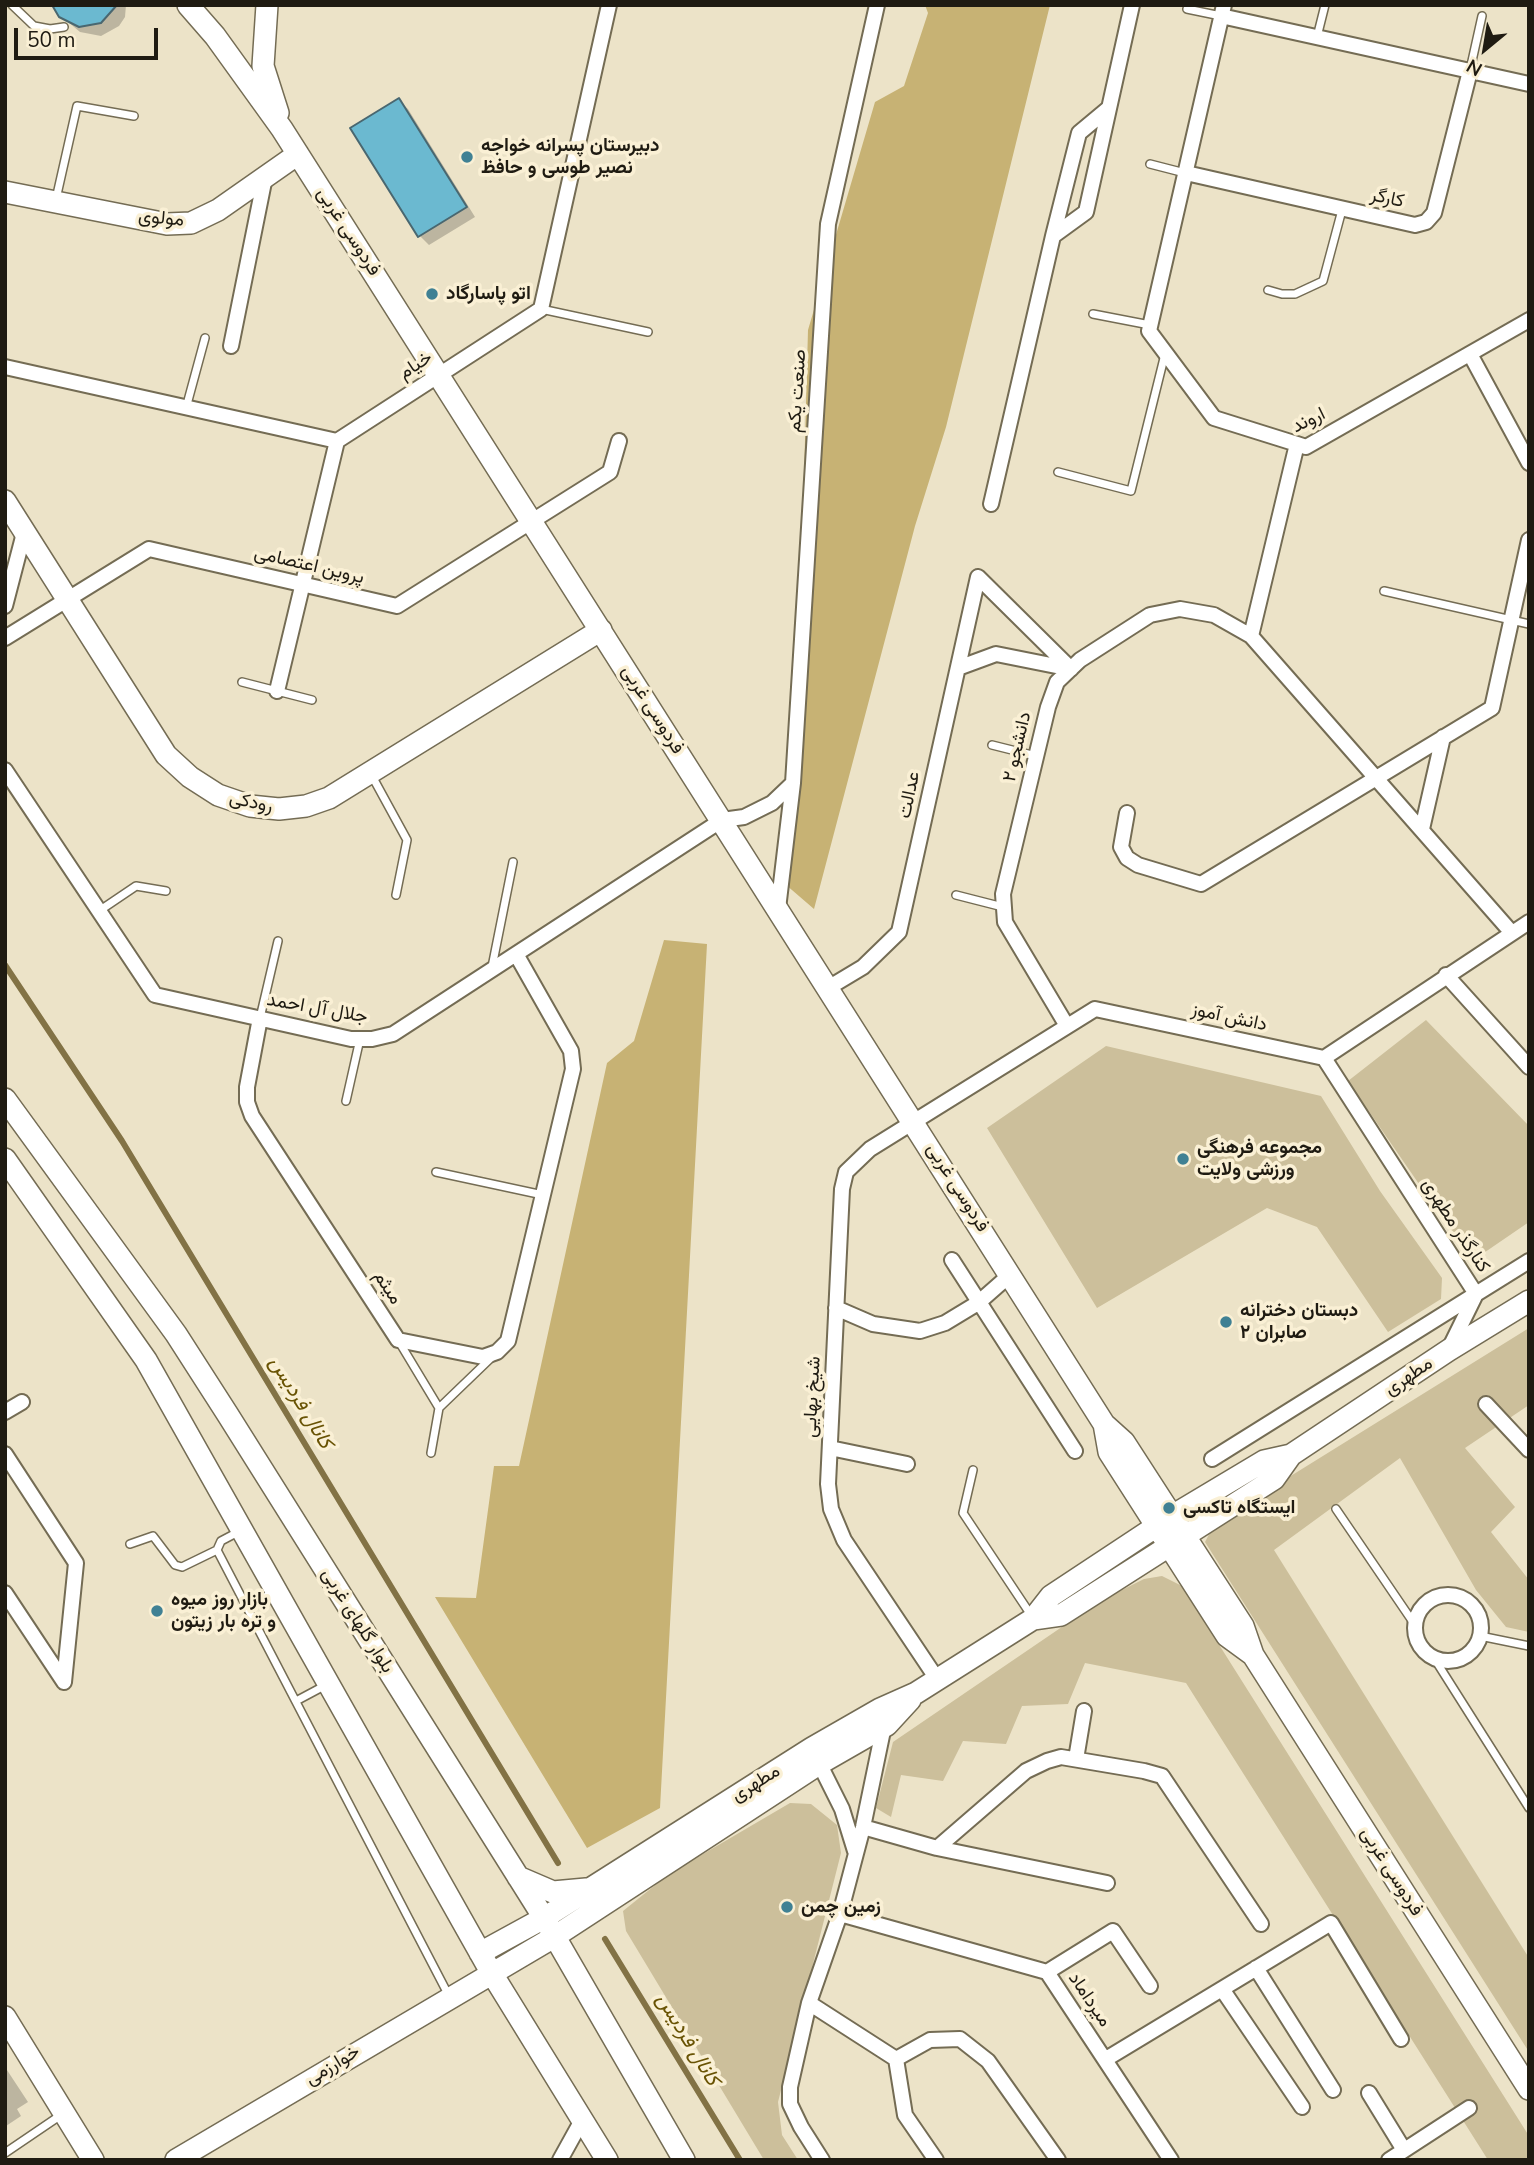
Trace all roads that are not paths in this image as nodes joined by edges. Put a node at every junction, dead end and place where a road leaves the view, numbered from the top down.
1 (12, 5) edge
2 (188, 5) edge
3 (267, 5) edge
4 (609, 5) edge
5 (877, 5) edge
6 (1132, 5) edge
7 (1325, 5) edge
8 (1187, 9) dead end
9 (1222, 10) edge
10 (1482, 16) dead end
11 (64, 27) dead end
12 (1317, 37) junction
13 (1470, 71) junction
14 (1529, 84) edge
15 (1109, 108) junction
16 (134, 116) dead end
17 (282, 129) junction
18 (298, 154) junction
19 (1150, 164) dead end
20 (1185, 173) junction
21 (265, 177) junction
22 (5, 192) edge
23 (56, 202) junction
24 (1342, 210) junction
25 (1053, 236) junction
26 (1268, 290) dead end
27 (541, 309) junction
28 (1093, 314) dead end
29 (1529, 320) edge
30 (1151, 326) junction
31 (648, 332) dead end
32 (205, 338) dead end
33 (231, 346) dead end
34 (1165, 353) junction
35 (1470, 354) junction
36 (5, 367) edge
37 (439, 374) junction
38 (186, 408) junction
39 (337, 441) junction
40 (619, 441) dead end
41 (1297, 444) junction
42 (1529, 463) edge
43 (1058, 472) dead end
44 (5, 501) edge
45 (991, 504) dead end
46 (532, 522) junction
47 (24, 533) junction
48 (1529, 540) edge
49 (304, 585) junction
50 (1384, 591) dead end
51 (68, 600) junction
52 (5, 606) edge
53 (1511, 620) junction
54 (1529, 624) edge
55 (601, 630) junction
56 (1251, 636) junction
57 (5, 638) edge
58 (958, 668) junction
59 (1071, 669) junction
60 (242, 682) dead end
61 (277, 691) junction
62 (312, 700) dead end
63 (1443, 737) junction
64 (992, 745) dead end
65 (1036, 756) junction
66 (5, 770) edge
67 (370, 773) junction
68 (1377, 776) junction
69 (793, 783) junction
70 (1127, 813) dead end
71 (722, 820) junction
72 (1422, 829) junction
73 (513, 862) dead end
74 (166, 891) dead end
75 (396, 895) dead end
76 (957, 895) dead end
77 (1004, 907) junction
78 (778, 909) junction
79 (99, 911) junction
80 (1529, 922) edge
81 (1512, 933) junction
82 (278, 941) dead end
83 (516, 954) junction
84 (491, 970) junction
85 (1446, 975) junction
86 (828, 988) junction
87 (260, 1018) junction
88 (1067, 1026) junction
89 (360, 1038) junction
90 (1324, 1058) junction
91 (1529, 1068) edge
92 (5, 1099) edge
93 (346, 1101) dead end
94 (914, 1121) junction
95 (5, 1159) edge
96 (436, 1172) dead end
97 (543, 1195) junction
98 (952, 1260) dead end
99 (1529, 1261) edge
100 (1011, 1274) junction
101 (1476, 1294) junction
102 (1529, 1301) edge
103 (978, 1303) junction
104 (836, 1308) junction
105 (398, 1340) junction
106 (1449, 1350) junction
107 (497, 1352) junction
108 (22, 1402) dead end
109 (1486, 1404) dead end
110 (439, 1408) junction
111 (5, 1412) edge
112 (830, 1448) junction
113 (1529, 1450) edge
114 (1075, 1451) dead end
115 (431, 1453) dead end
116 (5, 1454) edge
117 (1291, 1455) junction
118 (1212, 1459) dead end
119 (907, 1464) dead end
120 (973, 1470) dead end
121 (1336, 1509) dead end
122 (1165, 1521) junction
123 (243, 1529) junction
124 (1177, 1540) junction
125 (130, 1544) dead end
126 (217, 1550) junction
127 (278, 1590) junction
128 (5, 1593) edge
129 (246, 1607) junction
130 (1033, 1619) junction
131 (1415, 1625) junction
132 (1480, 1636) junction
133 (1529, 1646) edge
134 (1434, 1658) junction
135 (937, 1679) junction
136 (330, 1684) junction
137 (296, 1701) junction
138 (1084, 1711) dead end
139 (883, 1717) junction
140 (816, 1756) junction
141 (1076, 1759) junction
142 (1529, 1808) edge
143 (863, 1827) junction
144 (937, 1848) junction
145 (856, 1852) junction
146 (518, 1877) junction
147 (1107, 1883) dead end
148 (592, 1888) junction
149 (840, 1914) junction
150 (1261, 1924) dead end
151 (549, 1928) junction
152 (481, 1952) junction
153 (1256, 1968) junction
154 (491, 1972) junction
155 (1047, 1972) junction
156 (1150, 1986) dead end
157 (1222, 1989) junction
158 (450, 1997) junction
159 (809, 2003) junction
160 (5, 2017) edge
161 (1401, 2039) dead end
162 (896, 2059) junction
163 (1106, 2059) junction
164 (1529, 2089) edge
165 (1333, 2090) dead end
166 (1369, 2093) dead end
167 (1302, 2107) dead end
168 (1469, 2108) dead end
169 (64, 2113) junction
170 (581, 2122) junction
171 (1404, 2150) junction
172 (5, 2153) edge
173 (93, 2160) edge
174 (176, 2160) edge
175 (559, 2160) edge
176 (607, 2160) edge
177 (684, 2160) edge
178 (822, 2160) edge
179 (936, 2160) edge
180 (1058, 2160) edge
181 (1171, 2160) edge
182 (1390, 2160) edge

1 - 11 lane
2 - 17 main road, فردوسی غربی
3 - 17 main road
4 - 27 street
5 - 69 street, صنعت یکم
6 - 15 street
7 - 12 lane
8 - 9 lane
9 - 12 street
9 - 20 street
10 - 13 lane
12 - 13 street
13 - 14 street
13 - 24 street, کارگر
15 - 25 street
15 - 25 street
16 - 23 lane
17 - 18 main road, فردوسی غربی
18 - 21 main road, مولوی
18 - 37 main road, فردوسی غربی
19 - 20 lane
20 - 24 street, کارگر
20 - 30 street
21 - 23 main road, مولوی
21 - 33 street
22 - 23 main road, مولوی
24 - 26 lane
25 - 45 street
27 - 31 lane
27 - 37 street, خیام
28 - 30 lane
29 - 35 street, اروند
30 - 34 street
32 - 38 lane
34 - 41 street
34 - 43 lane
35 - 41 street, اروند
35 - 42 street
36 - 38 street
37 - 39 street, خیام
37 - 46 main road, فردوسی غربی
38 - 39 street
39 - 49 street
40 - 46 street, پروین اعتصامی
41 - 56 street, اروند
44 - 47 main road, رودکی
46 - 49 street, پروین اعتصامی
46 - 55 main road, فردوسی غربی
47 - 51 main road, رودکی
47 - 52 street
48 - 53 street
49 - 51 street, پروین اعتصامی
49 - 61 street
50 - 53 lane
51 - 57 street
51 - 67 main road, رودکی
53 - 54 lane
53 - 63 street
55 - 67 main road, رودکی
55 - 71 main road, فردوسی غربی
56 - 59 street, دانشجو ۲
56 - 68 street, دانشجو ۲
58 - 59 street
58 - 59 street, عدالت
58 - 86 street, عدالت
59 - 65 street, دانشجو ۲
60 - 61 lane
61 - 62 lane
63 - 68 street
63 - 72 street
64 - 65 lane
65 - 77 street, دانشجو ۲
66 - 79 street, جلال آل احمد
67 - 75 lane
68 - 70 street
68 - 72 street, دانشجو ۲
69 - 71 street
69 - 78 street, صنعت یکم
71 - 78 main road, فردوسی غربی
71 - 83 street, جلال آل احمد
72 - 81 street, دانشجو ۲
73 - 84 lane
74 - 79 lane
76 - 77 lane
77 - 88 street, دانشجو ۲
78 - 86 main road, فردوسی غربی
79 - 87 street, جلال آل احمد
80 - 81 street
81 - 85 street
82 - 87 lane
83 - 84 street, جلال آل احمد
83 - 97 street
84 - 89 street, جلال آل احمد
85 - 90 street
85 - 91 street
86 - 94 main road, فردوسی غربی
87 - 89 street, جلال آل احمد
87 - 105 street, میثم
88 - 90 street, دانش آموز
88 - 94 street, دانش آموز
89 - 93 lane
90 - 101 street, کنارگذر مطهری
92 - 146 main road, بلوار گلهای غربی
94 - 100 main road, فردوسی غربی
94 - 104 street, شیخ بهایی
95 - 123 main road
96 - 97 lane
97 - 107 street
98 - 103 street
99 - 101 street
100 - 103 street
100 - 122 main road, فردوسی غربی
101 - 106 street
101 - 118 street, کنارگذر مطهری
102 - 106 main road, مطهری
103 - 104 street
103 - 114 street
104 - 112 street, شیخ بهایی
105 - 107 street
105 - 110 lane
106 - 117 main road, مطهری
107 - 110 lane
108 - 111 street
109 - 113 street
110 - 115 lane
112 - 119 street
112 - 135 street, شیخ بهایی
116 - 128 street
117 - 122 main road, مطهری
117 - 124 main road, مطهری
120 - 130 lane
121 - 131 lane
122 - 124 main road, فردوسی غربی
122 - 130 main road, مطهری
123 - 126 lane
123 - 127 main road
124 - 130 main road, مطهری
124 - 164 main road, فردوسی غربی
125 - 126 lane
126 - 129 lane
127 - 129 lane
127 - 136 main road
129 - 137 lane
130 - 135 main road, مطهری
131 - 132 street
131 - 134 street
132 - 133 lane
132 - 134 street
134 - 142 lane
135 - 139 main road, مطهری
136 - 137 lane
136 - 152 main road
137 - 158 lane
138 - 141 street
139 - 140 main road, مطهری
139 - 143 street
140 - 145 street
140 - 148 main road, مطهری
140 - 151 main road
141 - 144 street
141 - 150 street
143 - 144 street
143 - 145 street
144 - 147 street
145 - 149 street
146 - 148 main road
146 - 151 main road, بلوار گلهای غربی
148 - 151 main road, مطهری
149 - 155 street, میرداماد
149 - 159 street
151 - 152 main road, مطهری
151 - 154 main road, خوارزمی
151 - 177 main road, بلوار گلهای غربی
152 - 154 main road
153 - 157 street
153 - 161 street
153 - 165 street
154 - 158 main road, خوارزمی
154 - 170 main road
155 - 156 street
155 - 163 street, میرداماد
157 - 163 street
157 - 167 street
158 - 174 main road, خوارزمی
159 - 162 street
159 - 178 street
160 - 169 main road
162 - 179 street
162 - 180 street
163 - 181 street, میرداماد
166 - 171 street
168 - 171 street
169 - 172 lane
169 - 173 main road
170 - 175 street
170 - 176 main road
171 - 182 street

